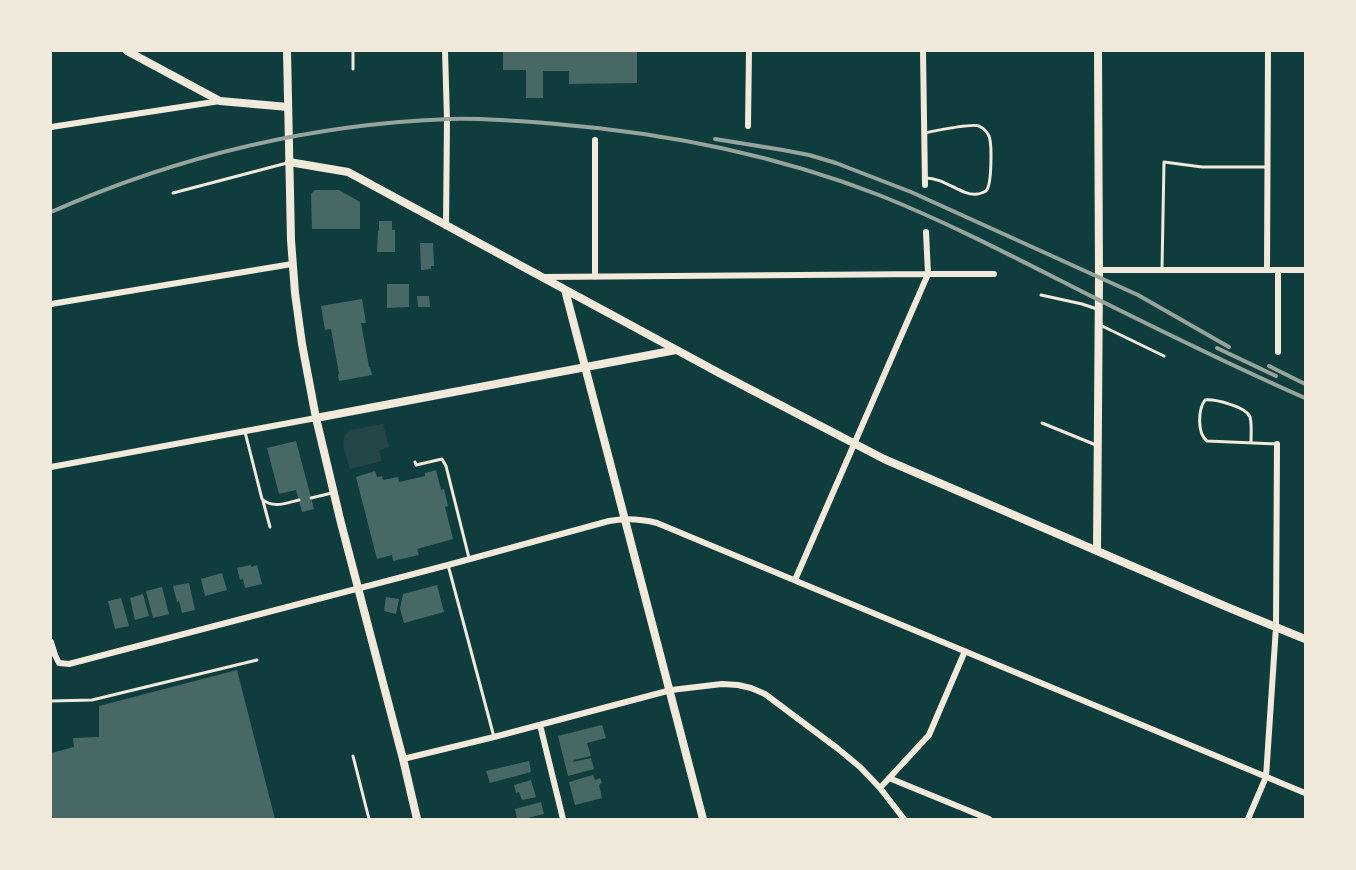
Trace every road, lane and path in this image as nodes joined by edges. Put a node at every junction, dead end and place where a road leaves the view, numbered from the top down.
1 (127, 51) edge
2 (287, 51) edge
3 (354, 51) edge
4 (445, 51) edge
5 (749, 51) edge
6 (923, 51) edge
7 (1098, 51) edge
8 (1268, 51) edge
9 (353, 69) dead end
10 (220, 101) junction
11 (288, 107) junction
12 (748, 126) dead end
13 (51, 127) edge
14 (924, 133) junction
15 (595, 140) dead end
16 (289, 162) junction
17 (1268, 167) junction
18 (925, 182) joint
19 (173, 193) dead end
20 (446, 226) junction
21 (926, 232) dead end
22 (292, 264) junction
23 (1099, 270) junction
24 (1267, 270) junction
25 (1278, 270) junction
26 (1305, 270) edge
27 (1162, 271) junction
28 (928, 274) junction
29 (994, 274) dead end
30 (542, 277) junction
31 (595, 277) junction
32 (566, 290) junction
33 (1041, 295) dead end
34 (51, 304) edge
35 (1098, 310) junction
36 (1098, 325) junction
37 (676, 350) junction
38 (1278, 352) dead end
39 (1164, 356) dead end
40 (585, 368) junction
41 (316, 417) junction
42 (1042, 423) dead end
43 (245, 432) junction
44 (1251, 442) junction
45 (854, 443) junction
46 (1277, 444) joint
47 (1098, 446) junction
48 (415, 462) dead end
49 (51, 467) edge
50 (334, 492) junction
51 (310, 498) dead end
52 (262, 499) junction
53 (299, 500) dead end
54 (625, 519) junction
55 (270, 527) dead end
56 (1097, 551) junction
57 (469, 560) junction
58 (448, 565) junction
59 (795, 580) junction
60 (358, 588) junction
61 (1276, 627) junction
62 (1305, 639) edge
63 (51, 642) edge
64 (965, 651) junction
65 (257, 660) dead end
66 (671, 690) junction
67 (51, 701) edge
68 (540, 725) junction
69 (494, 737) junction
70 (353, 756) dead end
71 (403, 759) junction
72 (1266, 777) junction
73 (889, 778) junction
74 (880, 788) junction
75 (1305, 793) edge
76 (369, 819) edge
77 (417, 819) edge
78 (563, 819) edge
79 (703, 819) edge
80 (904, 819) edge
81 (989, 819) edge
82 (1248, 819) edge

1 - 10 street
2 - 11 main road
3 - 9 lane
4 - 20 street
5 - 12 street
6 - 14 street
7 - 23 street
8 - 17 street
10 - 11 street
10 - 13 street
11 - 16 main road
14 - 18 street
14 - 18 lane
15 - 31 street
16 - 19 lane
16 - 20 street
16 - 22 main road
17 - 24 street
17 - 27 lane
20 - 30 street
21 - 28 street
22 - 34 street
22 - 41 main road
23 - 27 street
23 - 35 street
24 - 25 street
24 - 27 street
25 - 26 street
25 - 38 street
28 - 29 street
28 - 31 street
28 - 45 street
30 - 31 street
30 - 32 street
32 - 37 street
32 - 40 street
33 - 35 lane
35 - 36 street
36 - 39 lane
36 - 47 street
37 - 40 street
37 - 45 street
40 - 41 street
40 - 54 street
41 - 43 street
41 - 50 main road
42 - 47 lane
43 - 49 street
43 - 52 lane
44 - 44 lane
44 - 46 lane
45 - 56 street
45 - 59 street
46 - 61 street
47 - 56 street
48 - 57 lane
50 - 51 lane
50 - 60 main road
52 - 53 lane
52 - 55 lane
54 - 57 street
54 - 59 street
54 - 66 street
56 - 61 street
57 - 58 street
58 - 60 street
58 - 69 lane
59 - 64 street
60 - 63 street
60 - 71 main road
61 - 62 street
61 - 72 street
64 - 72 street
64 - 73 street
65 - 67 lane
66 - 68 street
66 - 74 street
66 - 79 street
68 - 69 street
68 - 78 street
69 - 71 street
70 - 76 lane
71 - 77 main road
72 - 75 street
72 - 82 street
73 - 74 street
73 - 81 street
74 - 80 street

